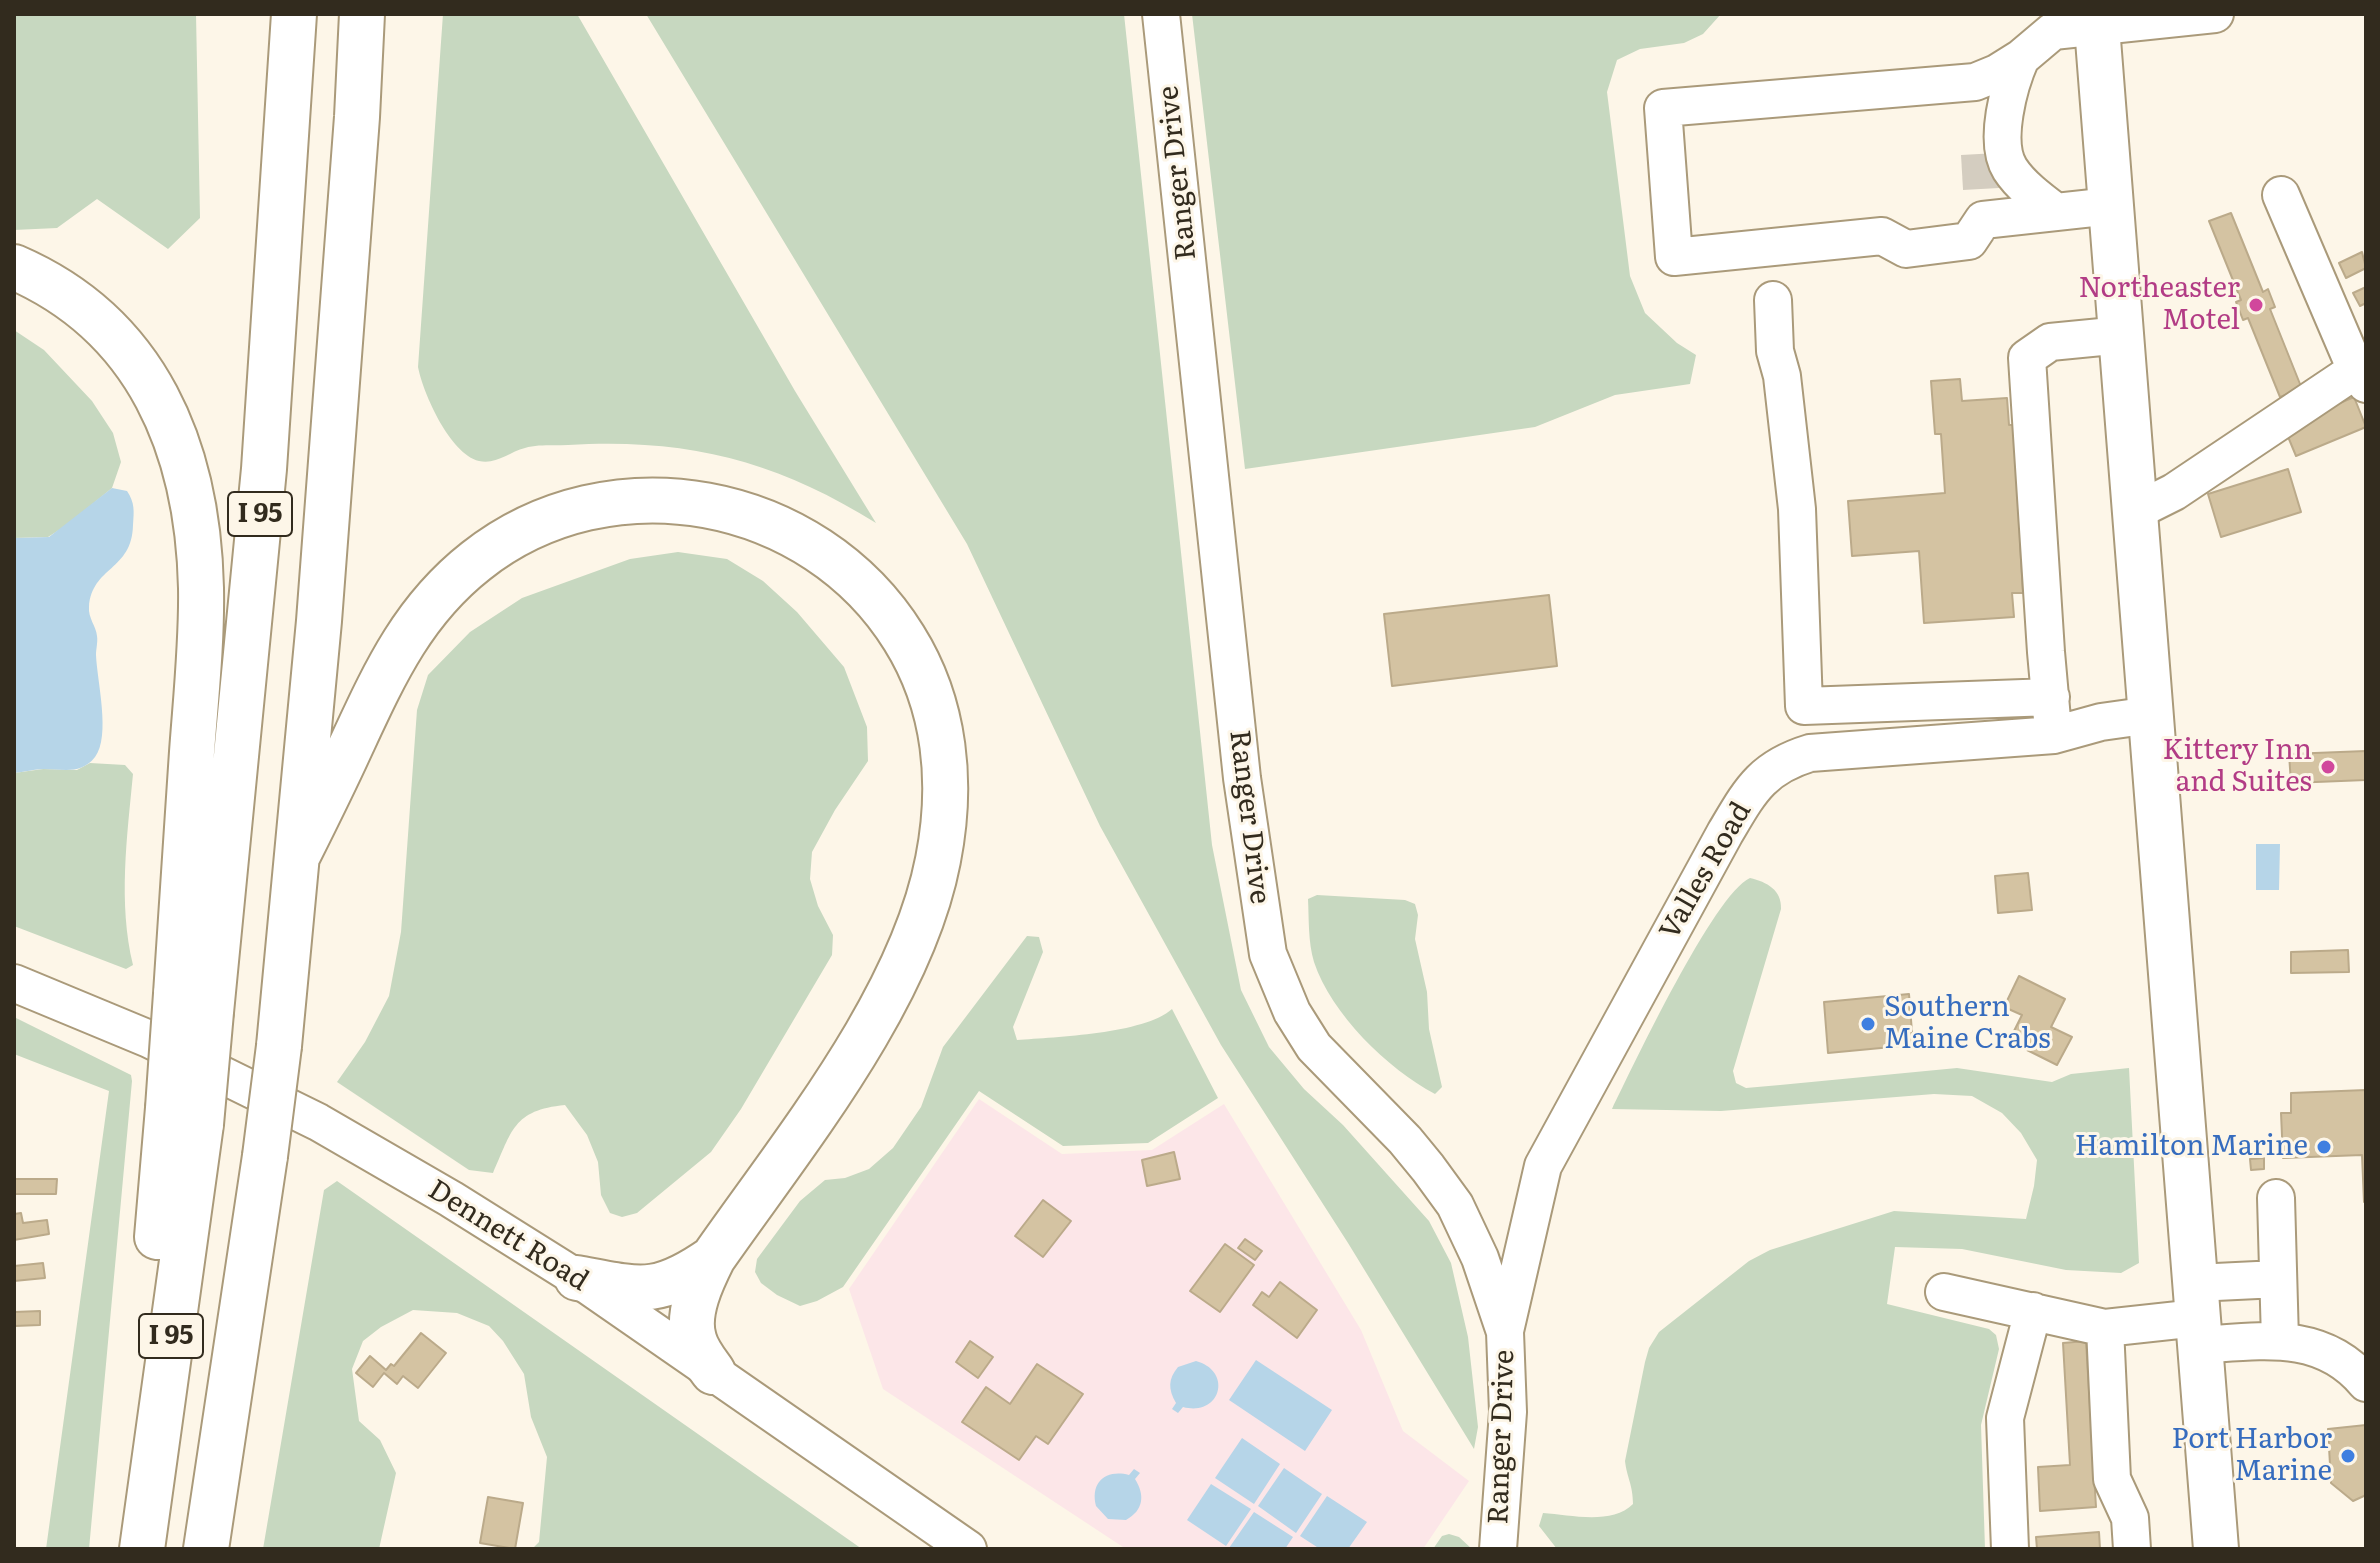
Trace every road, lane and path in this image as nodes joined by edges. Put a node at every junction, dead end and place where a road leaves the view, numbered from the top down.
1 (294, 14) edge
2 (362, 14) edge
3 (1161, 14) edge
4 (2215, 14) edge
5 (2097, 20) edge
6 (2015, 62) junction
7 (1979, 154) tunnel mouth
8 (2281, 195) dead end
9 (2111, 206) junction
10 (2056, 212) junction
11 (14, 267) edge
12 (1773, 300) dead end
13 (2122, 335) junction
14 (2361, 377) edge
15 (2136, 511) junction
16 (2051, 697) junction
17 (2151, 715) junction
18 (2054, 735) junction
19 (299, 853) junction
20 (14, 983) edge
21 (194, 1003) junction
22 (2276, 1198) dead end
23 (713, 1258) junction
24 (577, 1278) junction
25 (2278, 1279) junction
26 (1944, 1292) dead end
27 (2033, 1311) junction
28 (2197, 1315) junction
29 (2105, 1328) junction
30 (1505, 1332) junction
31 (2280, 1340) junction
32 (713, 1372) junction
33 (2366, 1383) edge
34 (144, 1537) edge
35 (206, 1549) edge
36 (968, 1549) edge
37 (1498, 1549) edge
38 (2010, 1549) edge
39 (2132, 1549) edge
40 (2216, 1549) edge

1 - 21 main road, I 95
2 - 19 main road, I 95
3 - 30 street, Ranger Drive
4 - 5 street
5 - 6 street
5 - 9 main road
6 - 7 street
6 - 10 street
6 - 10 street
8 - 14 street
9 - 10 street
9 - 13 main road
11 - 21 main road
12 - 16 street
13 - 15 main road
13 - 16 street
14 - 15 street
15 - 17 main road
16 - 18 street
17 - 18 street, Valles Road
17 - 28 main road
18 - 30 street, Valles Road
19 - 23 main road
19 - 35 main road, I 95, bridge
20 - 24 street, Dennett Road
21 - 34 main road, I 95, bridge
22 - 25 street
23 - 24 main road
23 - 32 main road
24 - 32 street, Dennett Road
25 - 28 street
25 - 31 street
26 - 27 street
27 - 29 street
27 - 38 street
28 - 29 street
28 - 31 street
28 - 40 main road
29 - 39 street
30 - 37 street, Ranger Drive
31 - 33 street
32 - 36 street, Dennett Road

